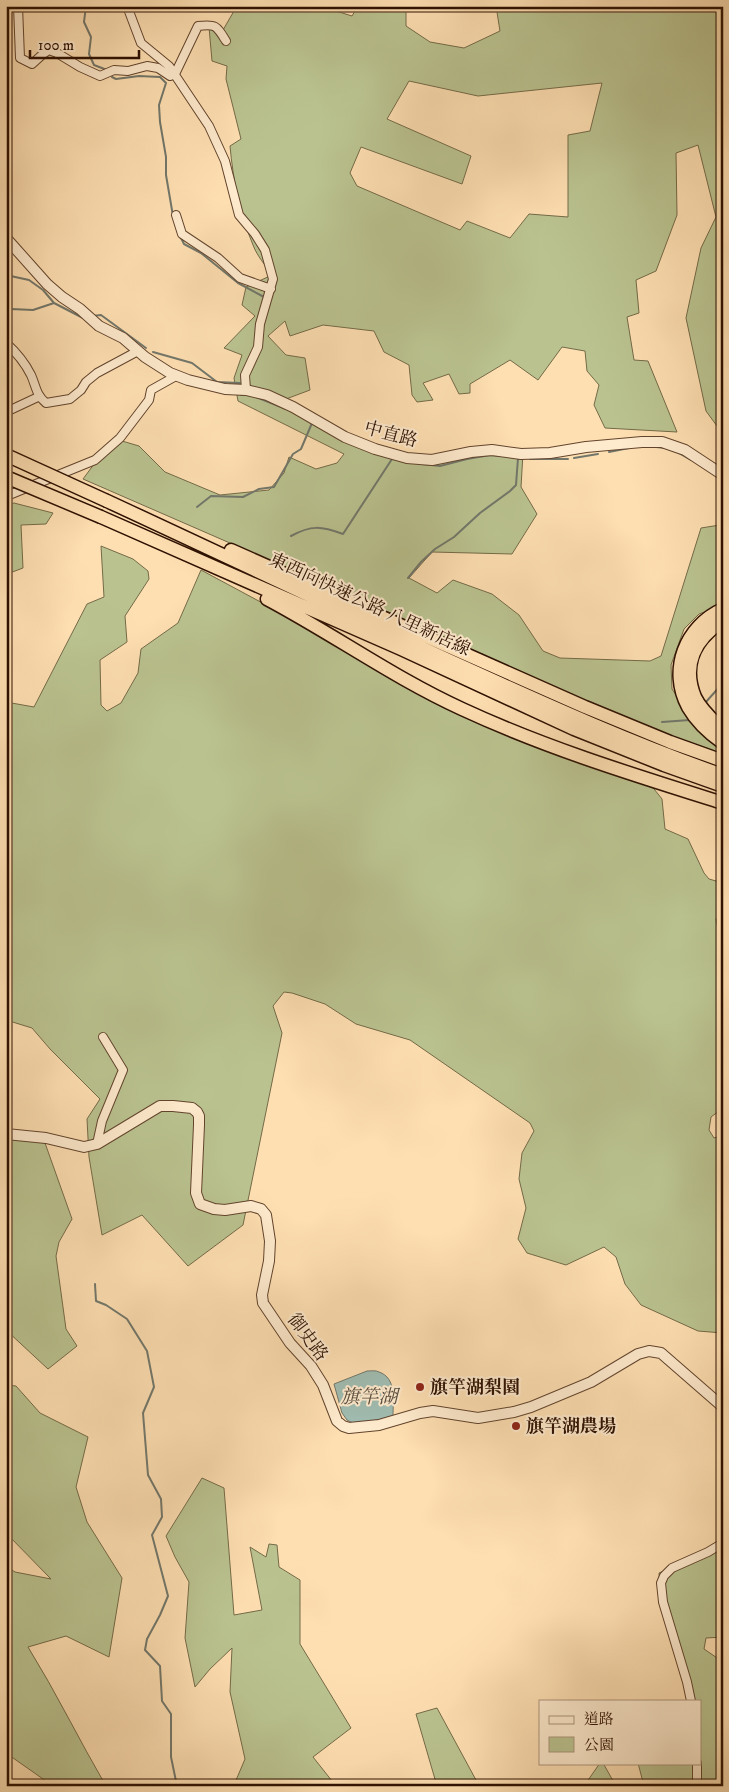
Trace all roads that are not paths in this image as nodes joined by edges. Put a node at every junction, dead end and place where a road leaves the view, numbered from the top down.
1 (18, 6) edge
2 (127, 6) edge
3 (226, 41) dead end
4 (175, 74) junction
5 (176, 215) dead end
6 (6, 238) edge
7 (271, 289) junction
8 (6, 343) edge
9 (138, 351) junction
10 (188, 380) junction
11 (246, 390) junction
12 (38, 397) junction
13 (6, 412) edge
14 (6, 455) edge
15 (723, 475) edge
16 (6, 477) edge
17 (6, 499) edge
18 (165, 528) junction
19 (179, 552) junction
20 (723, 609) edge
21 (723, 621) edge
22 (500, 690) junction
23 (723, 730) edge
24 (723, 744) edge
25 (723, 761) edge
26 (723, 775) edge
27 (723, 786) edge
28 (723, 803) edge
29 (103, 1037) dead end
30 (6, 1134) edge
31 (97, 1144) junction
32 (723, 1407) edge
33 (723, 1543) edge
34 (691, 1700) edge
35 (697, 1764) edge
36 (697, 1786) edge

1 - 4 street
2 - 4 street
3 - 4 street
4 - 7 street
5 - 7 street
6 - 9 street, 中直路
7 - 11 street
8 - 12 street
9 - 10 street, 中直路
9 - 12 street
10 - 11 street, 中直路
10 - 17 street
11 - 15 street, 中直路
12 - 13 street
14 - 18 highway, 東西向快速公路 八里新店線, bridge
16 - 19 highway, 東西向快速公路 八里新店線, bridge
18 - 22 highway, 東西向快速公路 八里新店線
18 - 25 highway
19 - 22 highway, 東西向快速公路 八里新店線
19 - 28 highway
20 - 24 highway
21 - 23 highway
22 - 26 highway, 東西向快速公路 八里新店線
22 - 27 highway, 東西向快速公路 八里新店線
29 - 31 street
30 - 31 street
31 - 32 street, 御史路
33 - 34 street
35 - 36 street

